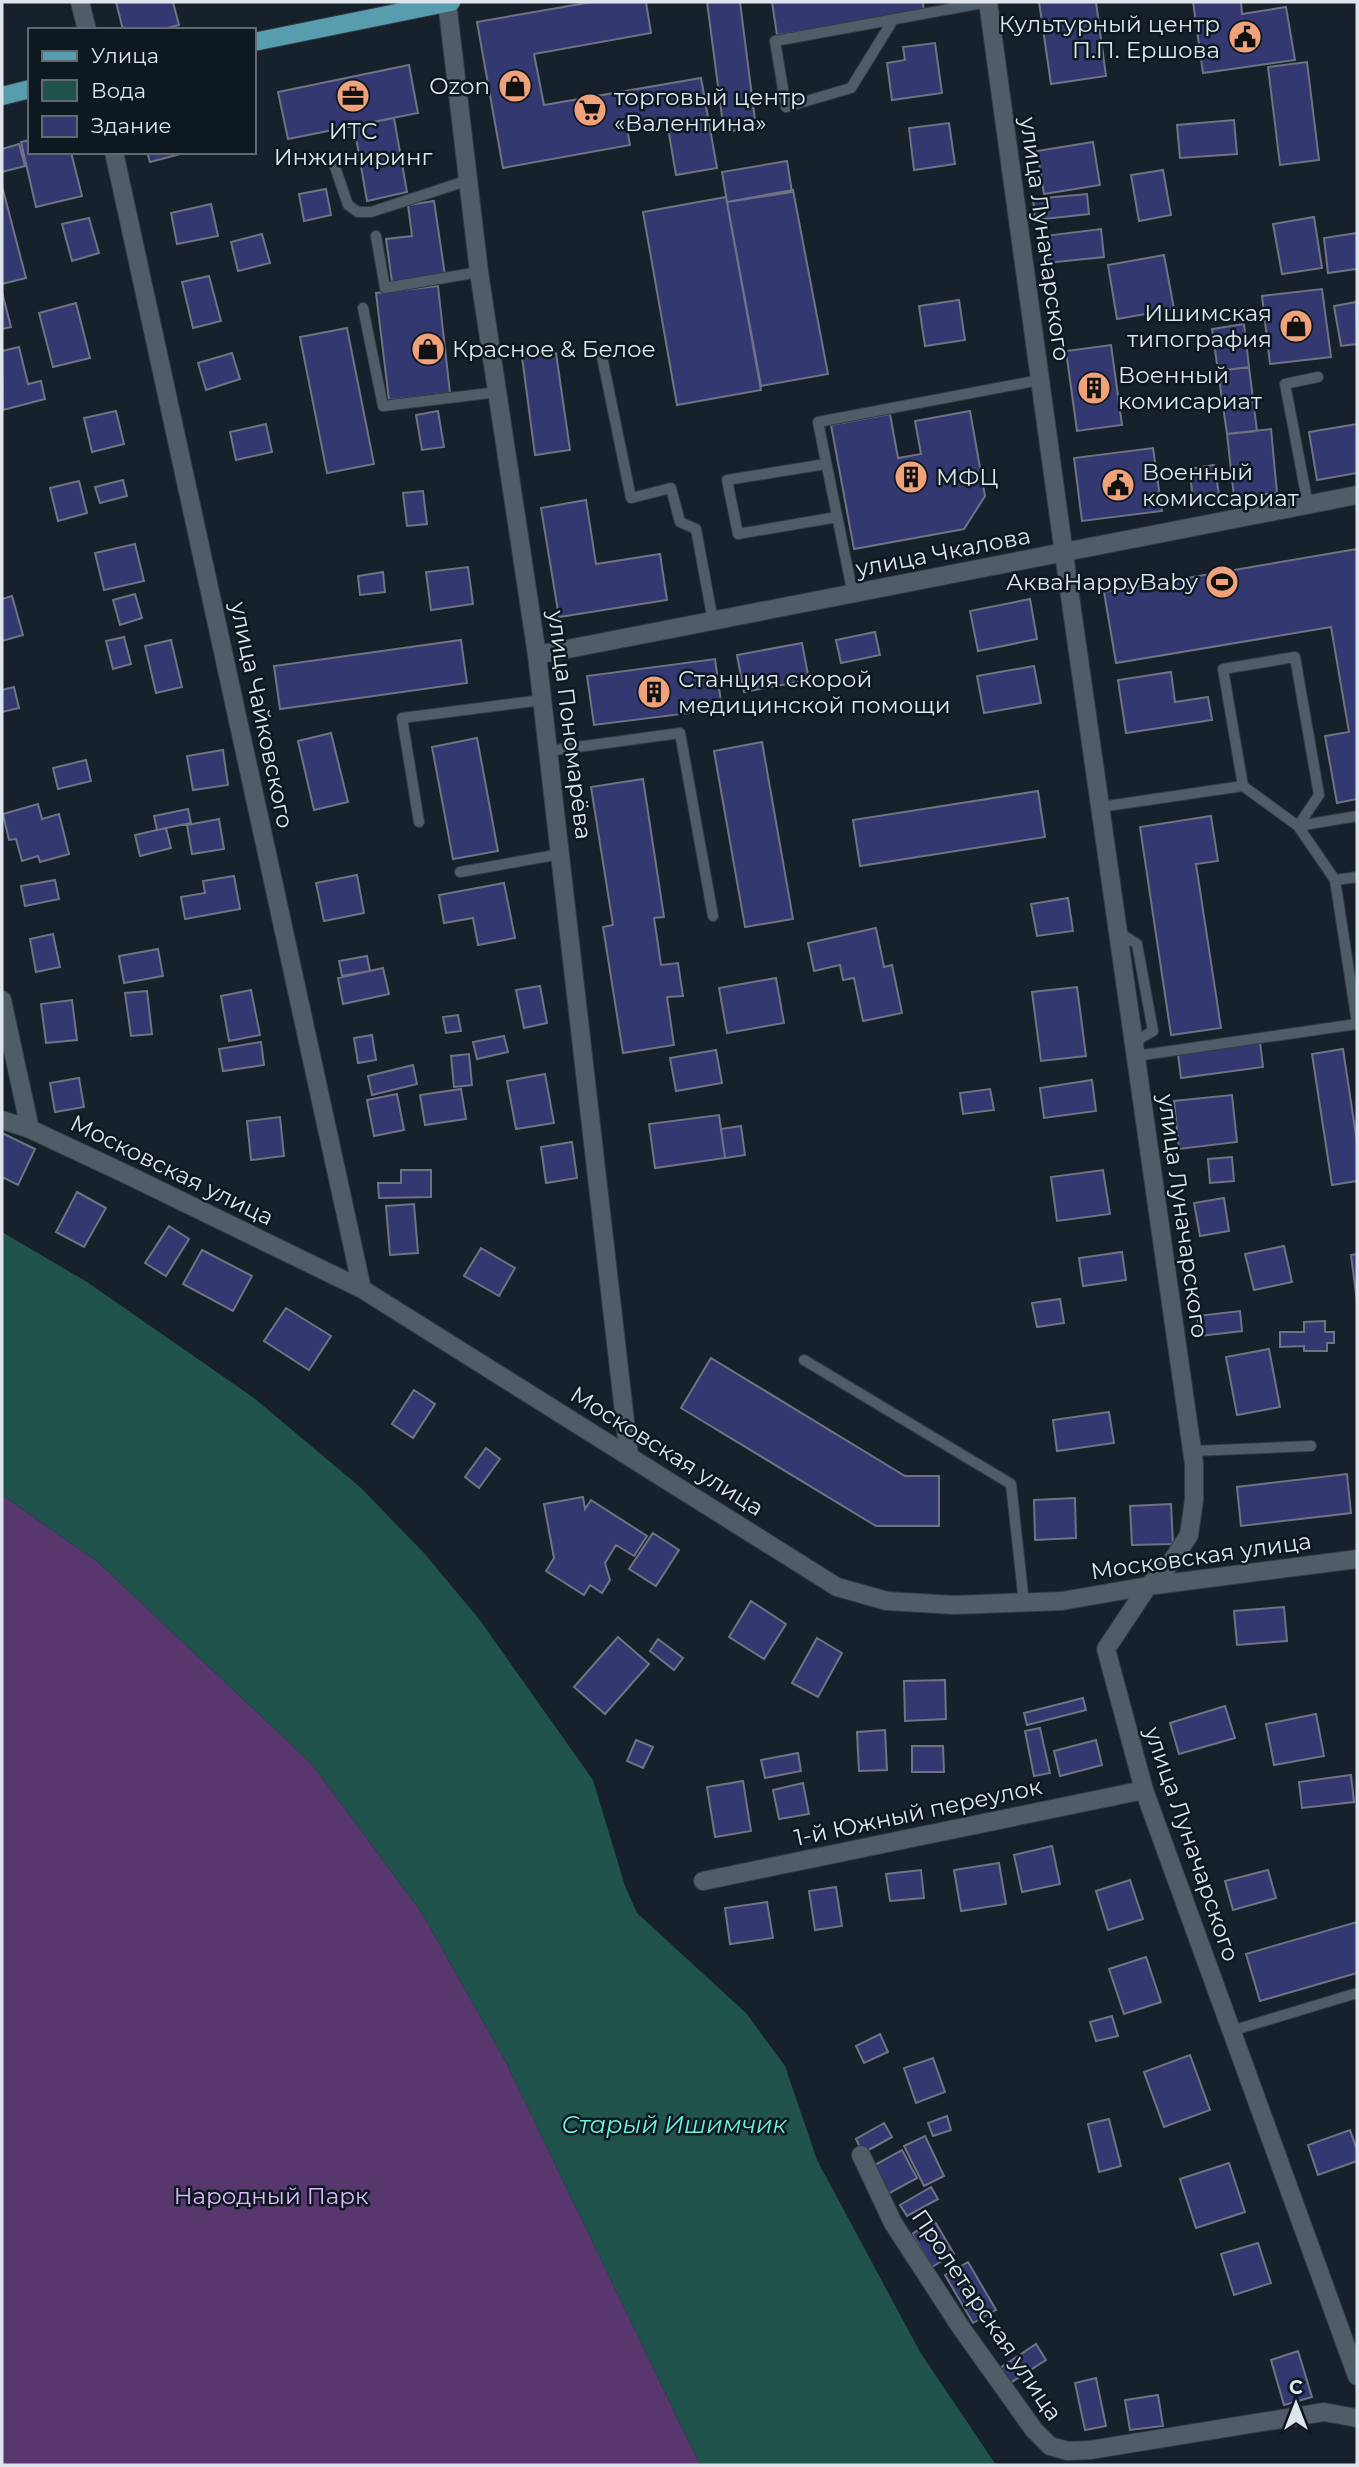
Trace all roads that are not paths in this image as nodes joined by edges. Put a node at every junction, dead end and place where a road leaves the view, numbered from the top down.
1 (80, 2) edge
2 (448, 2) edge
3 (988, 2) edge
4 (893, 20) junction
5 (86, 28) edge
6 (256, 42) edge
7 (28, 90) edge
8 (2, 96) edge
9 (114, 154) edge
10 (334, 164) dead end
11 (470, 180) junction
12 (376, 236) dead end
13 (479, 272) junction
14 (363, 308) dead end
15 (602, 357) dead end
16 (1318, 377) dead end
17 (1040, 380) junction
18 (498, 392) junction
19 (826, 464) junction
20 (1357, 495) edge
21 (1308, 505) junction
22 (837, 517) junction
23 (1064, 554) junction
24 (853, 595) junction
25 (713, 621) junction
26 (537, 655) junction
27 (542, 700) junction
28 (548, 751) junction
29 (1243, 786) junction
30 (1100, 807) junction
31 (1357, 816) edge
32 (419, 822) dead end
33 (1298, 826) junction
34 (561, 854) junction
35 (460, 872) dead end
36 (1357, 877) edge
37 (1335, 880) junction
38 (713, 916) dead end
39 (2, 1000) edge
40 (1357, 1023) edge
41 (1135, 1049) junction
42 (2, 1120) edge
43 (30, 1129) junction
44 (362, 1289) junction
45 (804, 1360) dead end
46 (1311, 1446) dead end
47 (1192, 1451) junction
48 (629, 1456) junction
49 (1357, 1559) edge
50 (1148, 1586) junction
51 (1024, 1603) junction
52 (1144, 1790) junction
53 (703, 1881) dead end
54 (1357, 1993) edge
55 (1231, 2031) junction
56 (861, 2155) dead end
57 (1357, 2376) edge
58 (1357, 2418) edge

1 - 5 street
2 - 6 main road
2 - 11 street, улица Пономарёва
3 - 4 lane
3 - 17 street, улица Луначарского
4 - 4 lane
7 - 8 main road
9 - 44 street, улица Чайковского
10 - 11 lane
11 - 13 street, улица Пономарёва
12 - 13 lane
13 - 18 street, улица Пономарёва
14 - 18 lane
15 - 25 lane
16 - 21 lane
17 - 19 lane
17 - 23 street, улица Луначарского
18 - 26 street, улица Пономарёва
19 - 22 lane
19 - 22 lane
20 - 21 street, улица Чкалова
21 - 23 street, улица Чкалова
22 - 24 lane
23 - 24 street, улица Чкалова
23 - 30 street, улица Луначарского
24 - 25 street, улица Чкалова
25 - 26 street, улица Чкалова
26 - 27 street, улица Пономарёва
27 - 28 street, улица Пономарёва
27 - 32 lane
28 - 34 street, улица Пономарёва
28 - 38 lane
29 - 30 lane
29 - 33 lane
29 - 33 lane
30 - 41 street, улица Луначарского
31 - 33 lane
33 - 37 lane
34 - 35 lane
34 - 48 street, улица Пономарёва
36 - 37 lane
37 - 40 lane
39 - 43 street
40 - 41 lane
41 - 47 street, улица Луначарского
42 - 43 street, Московская улица
43 - 44 street, Московская улица
44 - 48 street, Московская улица
45 - 51 lane
46 - 47 lane
47 - 50 street, улица Луначарского
48 - 51 street, Московская улица
49 - 50 street, Московская улица
50 - 51 street, Московская улица
50 - 52 street, улица Луначарского
52 - 53 street, 1-й Южный переулок
52 - 55 street, улица Луначарского
54 - 55 lane
55 - 57 street, улица Луначарского
56 - 58 street, Пролетарская улица

